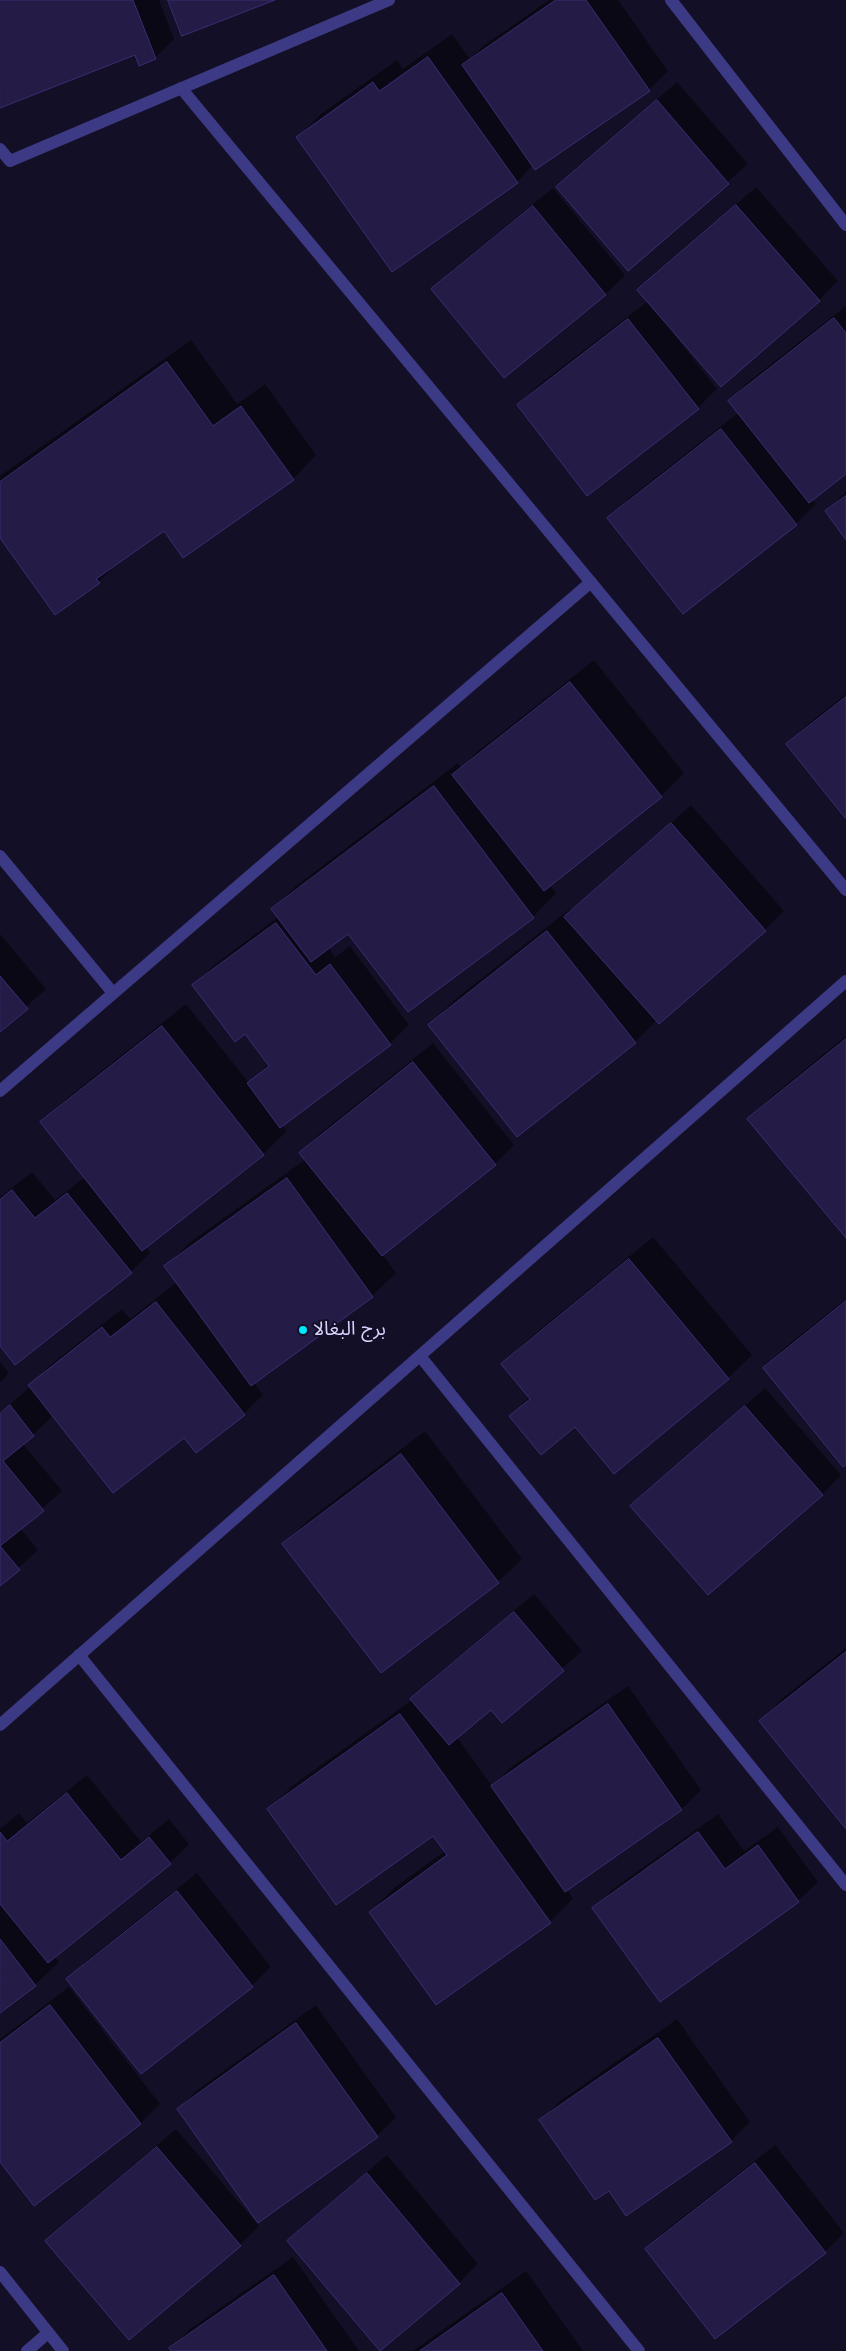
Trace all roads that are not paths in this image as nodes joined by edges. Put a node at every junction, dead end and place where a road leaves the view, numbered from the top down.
1 (389, 0) edge
2 (671, 0) edge
3 (181, 88) junction
4 (0, 149) edge
5 (846, 225) edge
6 (590, 582) junction
7 (0, 856) edge
8 (846, 890) edge
9 (846, 981) edge
10 (113, 993) junction
11 (0, 1091) edge
12 (420, 1356) junction
13 (79, 1655) junction
14 (0, 1725) edge
15 (846, 1885) edge
16 (0, 2272) edge
17 (48, 2333) junction
18 (27, 2351) edge
19 (63, 2351) edge
20 (639, 2351) edge

1 - 3 street
2 - 5 street
3 - 4 street
3 - 6 street
6 - 8 street
6 - 10 street
7 - 10 street
9 - 12 street
10 - 11 street
12 - 13 street
12 - 15 street
13 - 14 street
13 - 20 street
16 - 17 street
17 - 18 street
17 - 19 street

